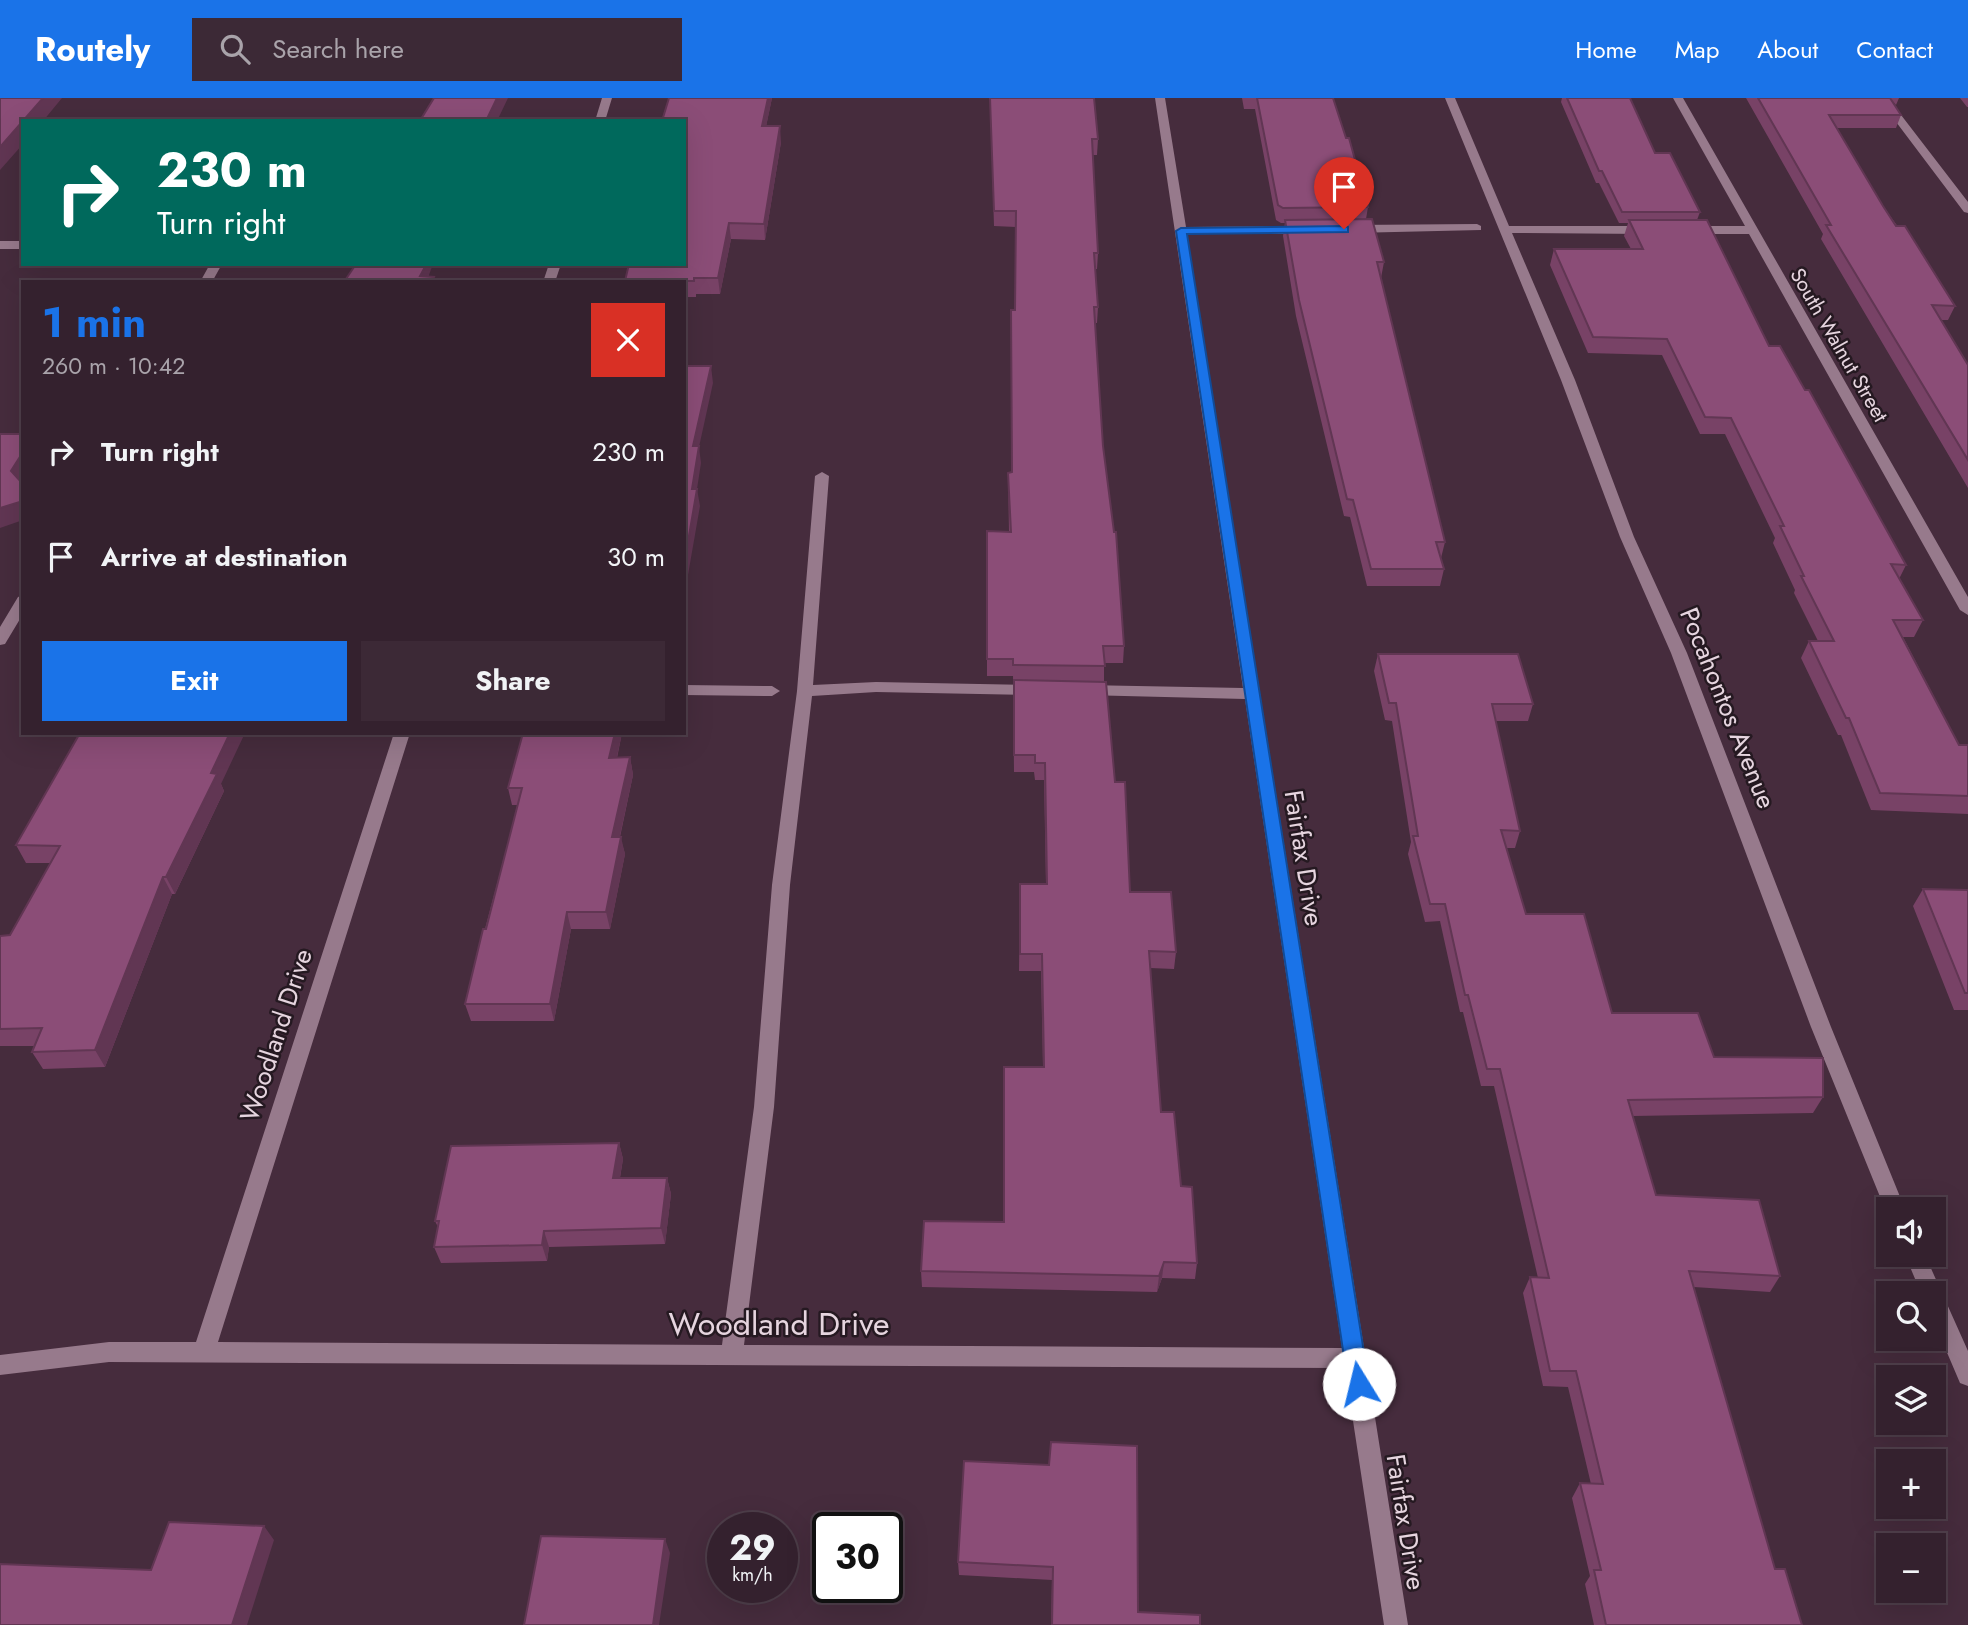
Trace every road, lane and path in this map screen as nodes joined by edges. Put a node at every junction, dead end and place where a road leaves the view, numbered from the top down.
1 (607, 98) edge
2 (1160, 98) edge
3 (1450, 98) edge
4 (1678, 98) edge
5 (1883, 98) edge
6 (601, 119) edge
7 (1968, 210) edge
8 (1477, 228) dead end
9 (1504, 229) junction
10 (1323, 230) edge
11 (1337, 230) edge
12 (1657, 230) edge
13 (1671, 230) edge
14 (1752, 230) junction
15 (1181, 231) junction
16 (0, 245) edge
17 (21, 245) edge
18 (822, 476) dead end
19 (1968, 610) edge
20 (12, 617) edge
21 (0, 640) edge
22 (686, 690) edge
23 (772, 691) dead end
24 (805, 691) junction
25 (1252, 694) junction
26 (401, 735) edge
27 (1890, 1197) edge
28 (1946, 1326) edge
29 (204, 1354) junction
30 (732, 1355) junction
31 (1354, 1358) junction
32 (0, 1365) edge
33 (1968, 1376) edge
34 (1396, 1625) edge

1 - 6 street
2 - 15 street, Fairfax Drive
3 - 9 street, Pocahontos Avenue
4 - 14 street, South Walnut Street
5 - 7 street
8 - 11 street
9 - 12 street
9 - 27 street, Pocahontos Avenue
10 - 15 street
13 - 14 street
14 - 19 street, South Walnut Street
15 - 25 street, Fairfax Drive
16 - 17 street
18 - 24 street
20 - 21 street
22 - 23 street
24 - 25 street
24 - 30 street
25 - 31 street, Fairfax Drive
26 - 29 street, Woodland Drive
28 - 33 street
29 - 30 street, Woodland Drive
29 - 32 street, Woodland Drive
30 - 31 street, Woodland Drive
31 - 34 street, Fairfax Drive

